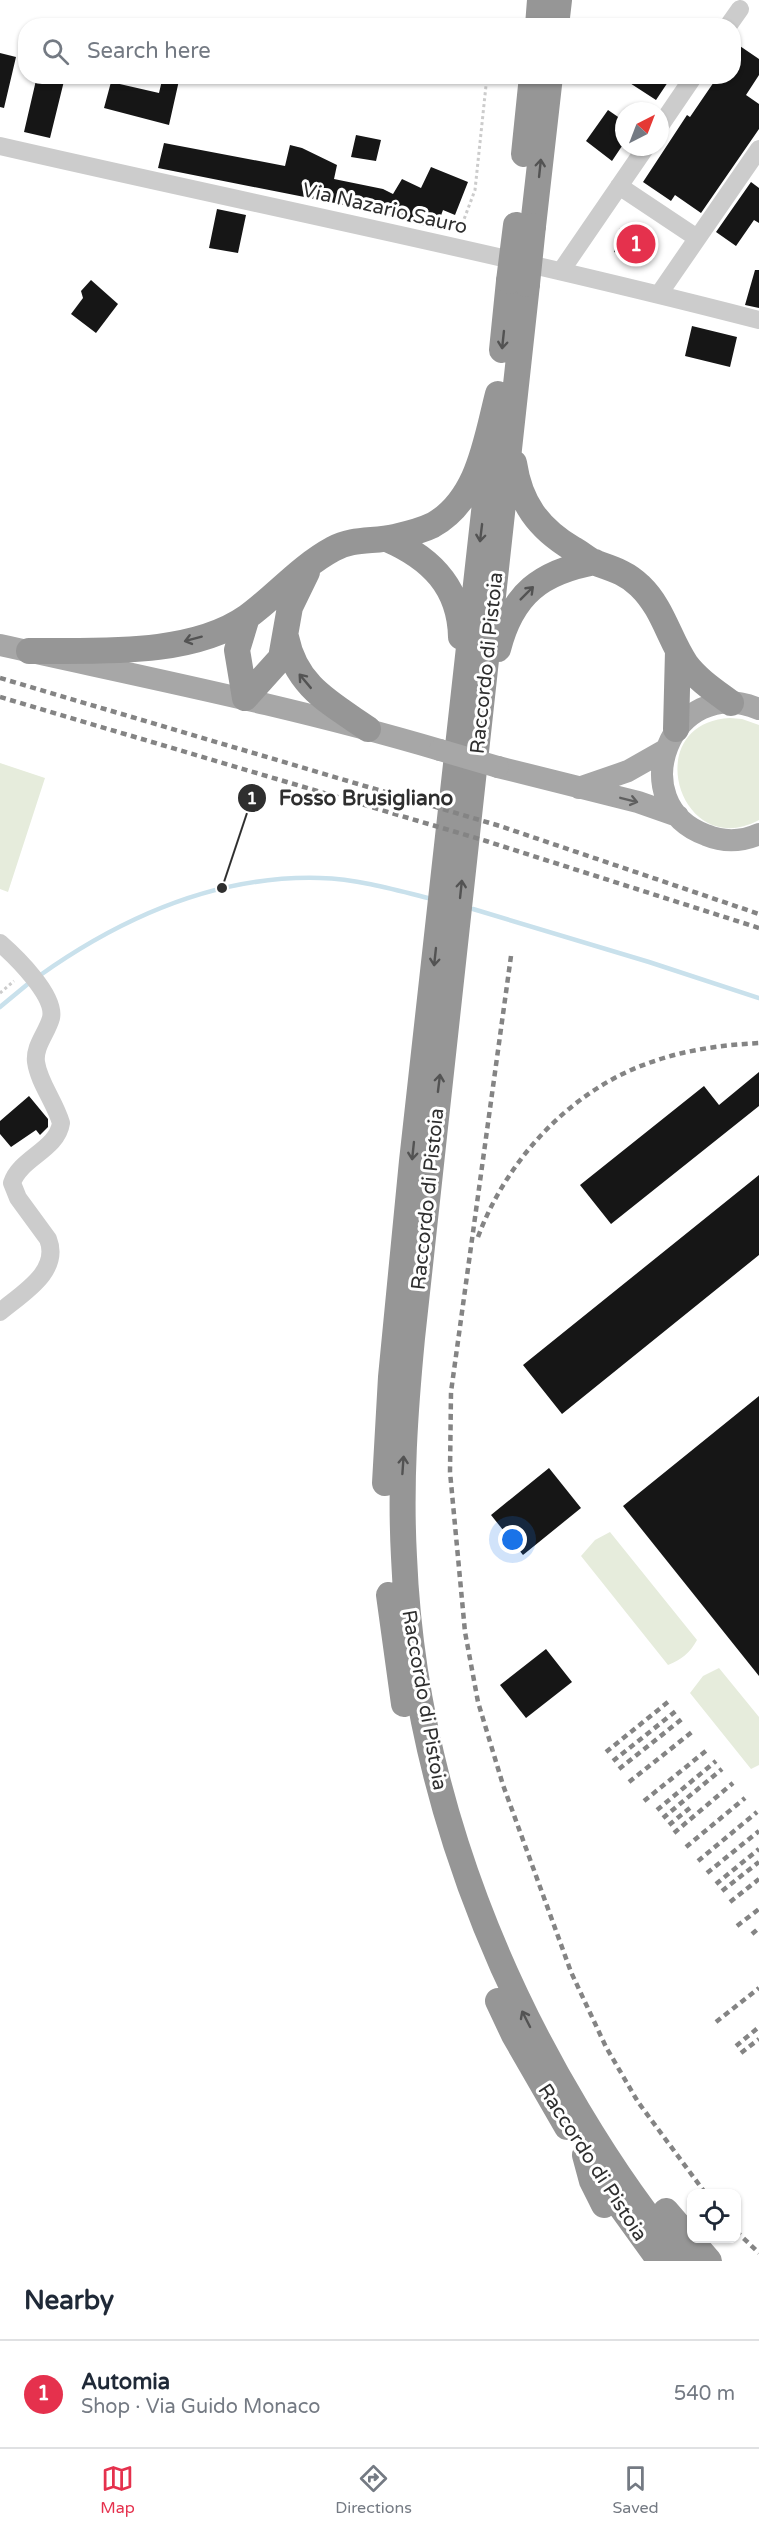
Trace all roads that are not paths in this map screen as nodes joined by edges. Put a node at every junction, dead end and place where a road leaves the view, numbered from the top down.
1 (540, 0) edge
2 (559, 0) edge
3 (740, 9) dead end
4 (539, 18) edge
5 (557, 18) edge
6 (734, 18) edge
7 (532, 84) edge
8 (549, 84) edge
9 (689, 84) edge
10 (669, 113) edge
11 (0, 146) edge
12 (759, 149) edge
13 (639, 156) edge
14 (619, 186) junction
15 (525, 226) junction
16 (697, 238) junction
17 (561, 271) junction
18 (518, 283) junction
19 (659, 294) junction
20 (759, 320) edge
21 (498, 394) junction
22 (512, 423) junction
23 (387, 539) junction
24 (595, 562) junction
25 (310, 566) junction
26 (247, 617) junction
27 (286, 635) junction
28 (0, 645) edge
29 (29, 651) junction
30 (678, 651) junction
31 (245, 698) junction
32 (473, 700) junction
33 (731, 703) junction
34 (759, 709) edge
35 (368, 729) junction
36 (671, 739) junction
37 (579, 788) junction
38 (678, 816) junction
39 (758, 835) edge
40 (0, 943) edge
41 (0, 1312) edge
42 (569, 2096) junction
43 (585, 2155) junction
44 (640, 2261) edge
45 (660, 2261) edge
46 (684, 2261) edge
47 (709, 2261) edge

1 - 4 highway
2 - 5 highway
3 - 6 street
7 - 15 highway, Raccordo di Pistoia
15 -> 8 highway, Raccordo di Pistoia
9 - 10 street
11 - 17 street, Via Nazario Sauro
12 - 16 street
13 - 14 street
14 - 16 street
14 - 17 street
15 - 18 highway, Raccordo di Pistoia, bridge
16 - 19 street
17 - 19 street, Via Nazario Sauro
18 -> 21 highway, Raccordo di Pistoia
18 - 22 highway, Raccordo di Pistoia
19 - 20 street, Via Nazario Sauro
21 - 23 highway
21 -> 32 highway, Raccordo di Pistoia
22 - 24 highway
22 - 32 highway, Raccordo di Pistoia
23 - 25 highway
23 - 32 highway
24 - 30 highway
32 -> 24 highway
25 - 26 highway
25 - 27 highway
26 -> 29 highway
26 - 31 highway
27 - 31 highway
35 -> 27 highway
28 - 29 main road
29 - 31 main road
30 - 33 highway
30 - 36 highway
31 - 35 main road
42 -> 32 highway, Raccordo di Pistoia
32 -> 43 highway, Raccordo di Pistoia
33 - 34 main road
33 - 36 main road
35 - 37 main road, bridge
36 - 37 main road
36 - 38 main road
37 -> 38 main road
38 - 39 main road
40 - 41 street
42 - 46 highway, Raccordo di Pistoia
42 - 47 highway
43 - 44 highway
43 - 45 highway, Raccordo di Pistoia

